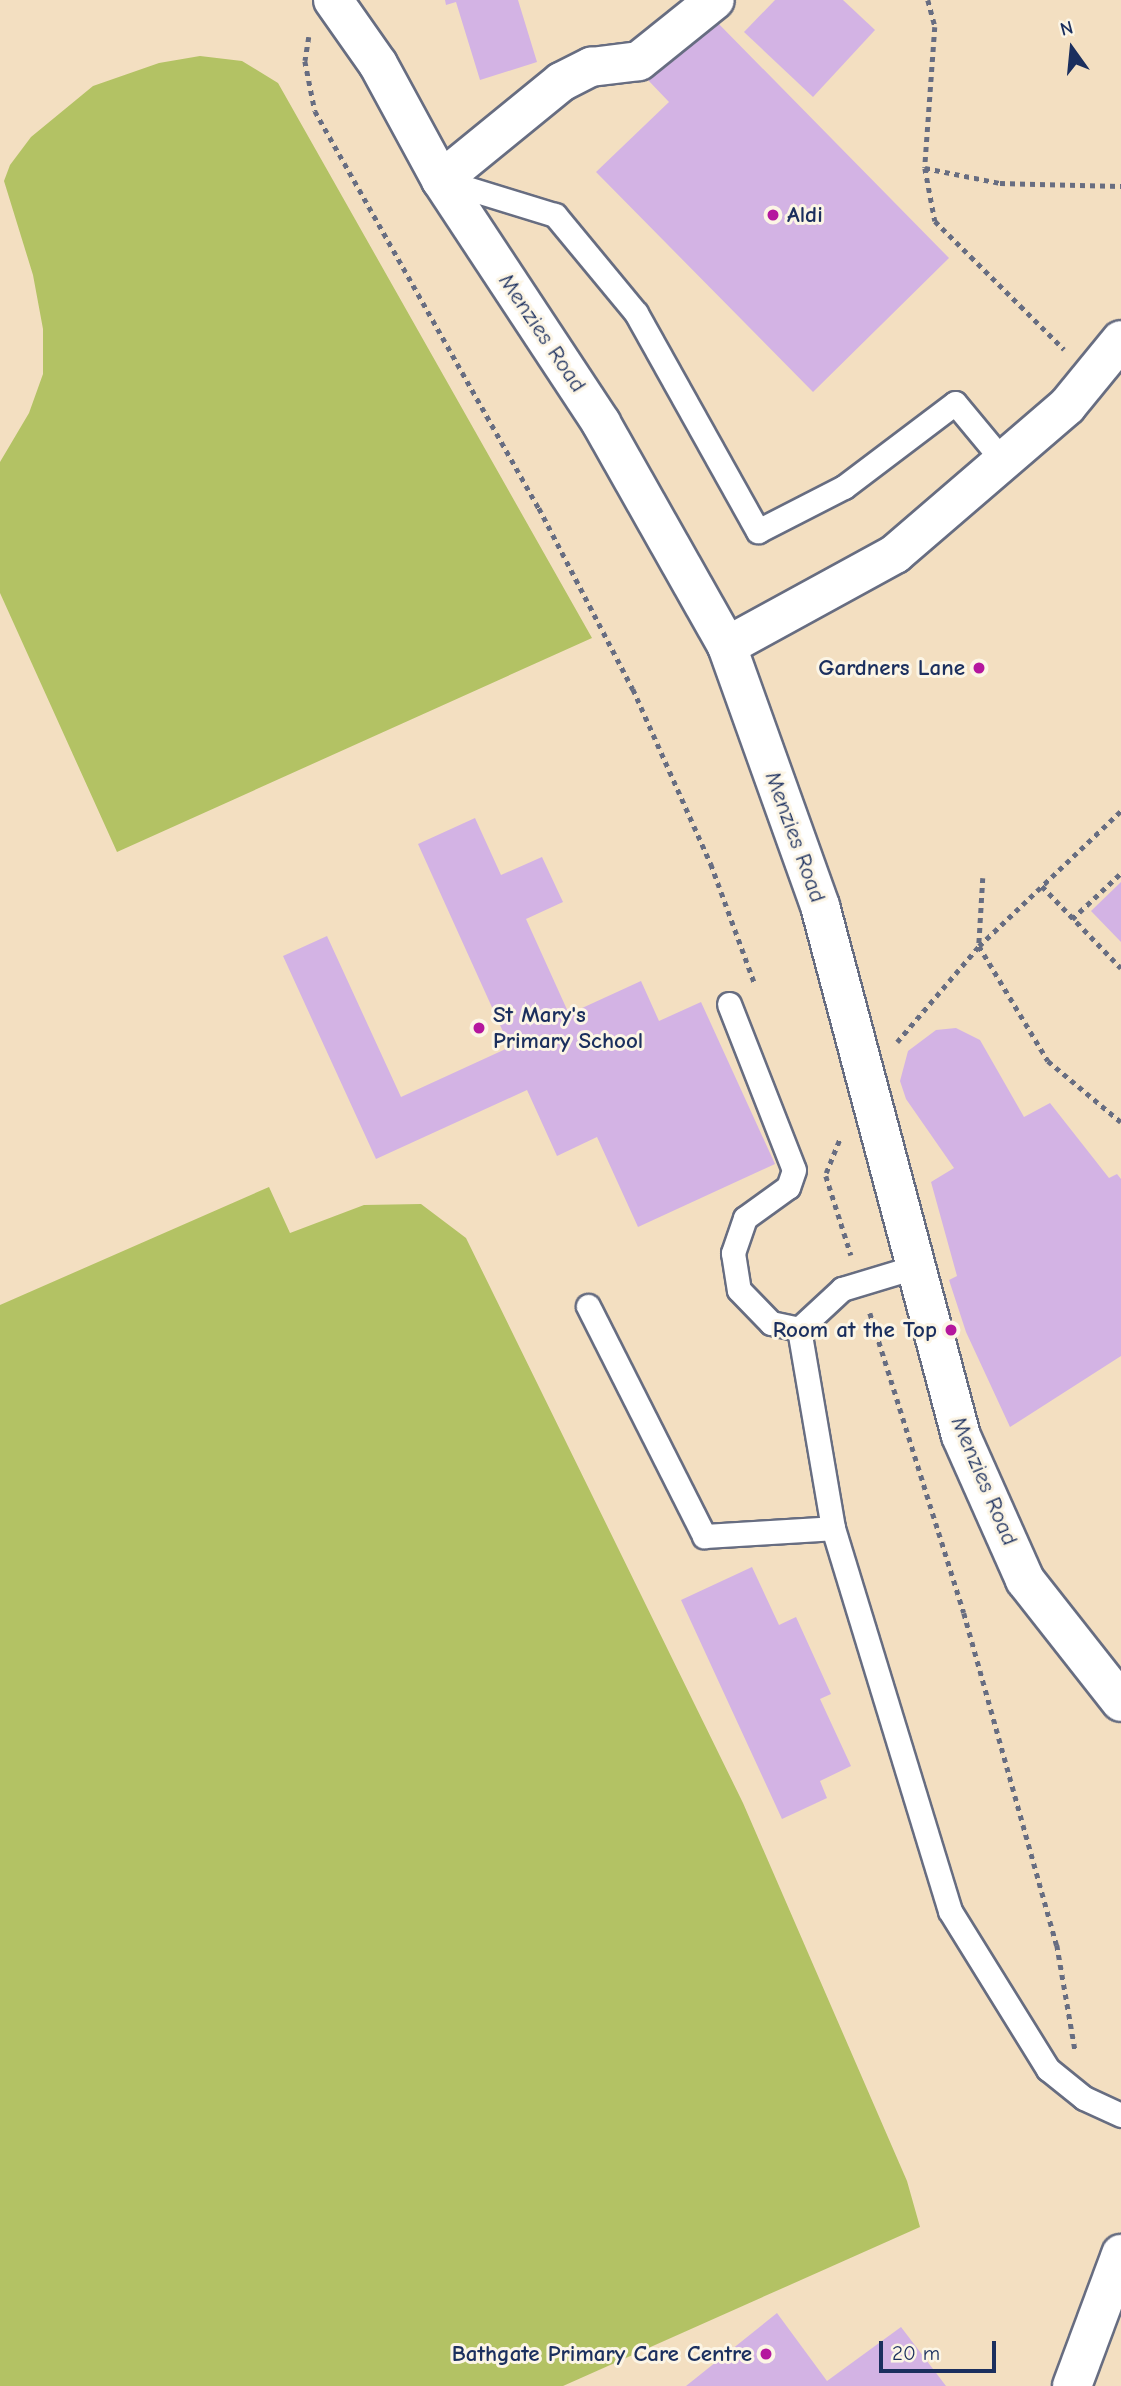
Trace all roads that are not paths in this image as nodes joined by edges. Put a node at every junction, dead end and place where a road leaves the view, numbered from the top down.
1 (715, 0) edge
2 (343, 7) edge
3 (441, 180) junction
4 (1121, 340) edge
5 (1003, 462) junction
6 (727, 646) junction
7 (729, 1004) dead end
8 (915, 1267) junction
9 (588, 1306) dead end
10 (799, 1329) junction
11 (832, 1528) junction
12 (1121, 1702) edge
13 (1121, 2115) edge
14 (1121, 2254) edge
15 (1072, 2386) edge

1 - 3 street
2 - 3 street, Menzies Road
3 - 5 lane
3 - 6 street, Menzies Road
4 - 5 street
5 - 6 street
6 - 8 street, Menzies Road
7 - 10 lane
8 - 10 lane
8 - 12 street, Menzies Road
9 - 11 lane
10 - 11 lane
11 - 13 lane
14 - 15 street

